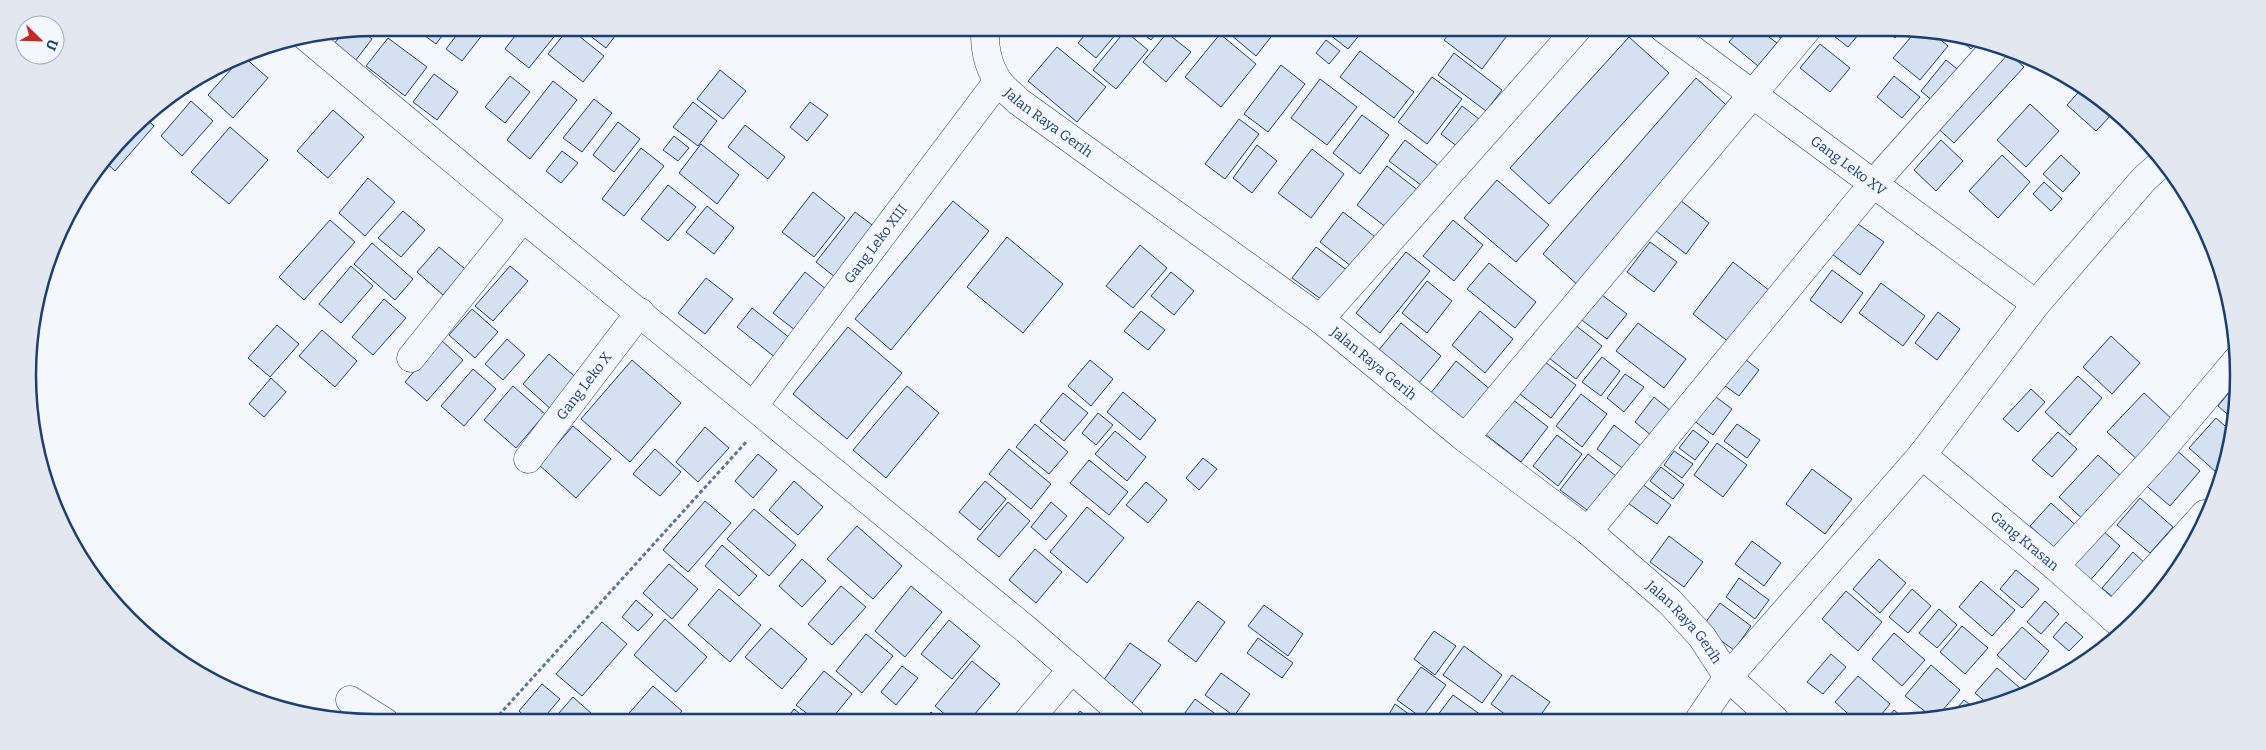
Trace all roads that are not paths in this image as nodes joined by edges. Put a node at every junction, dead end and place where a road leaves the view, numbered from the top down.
1 (985, 36) edge
2 (1571, 36) edge
3 (1674, 36) edge
4 (1801, 36) edge
5 (313, 42) edge
6 (1991, 51) edge
7 (998, 81) junction
8 (1752, 94) junction
9 (2158, 167) edge
10 (1873, 184) junction
11 (524, 218) junction
12 (2036, 304) junction
13 (640, 312) junction
14 (1320, 319) junction
15 (410, 358) dead end
16 (2230, 369) edge
17 (760, 412) junction
18 (1465, 438) junction
19 (1922, 455) junction
20 (528, 459) dead end
21 (1588, 531) junction
22 (2191, 531) edge
23 (2055, 566) junction
24 (2119, 623) edge
25 (1072, 669) junction
26 (1728, 677) junction
27 (350, 700) dead end
28 (372, 714) edge
29 (1034, 714) edge
30 (1123, 714) edge
31 (1703, 714) edge
32 (1768, 714) edge

1 - 7 street, Jalan Raya Gerih
2 - 14 street
3 - 8 street, Gang Leko XV
4 - 8 street
5 - 11 street
6 - 10 street
7 - 14 street, Jalan Raya Gerih
7 - 17 street, Gang Leko XIII
8 - 10 street, Gang Leko XV
8 - 18 street
9 - 12 street
10 - 12 street, Gang Leko XV
10 - 21 street
11 - 13 street
11 - 15 street
12 - 19 street
13 - 17 street
13 - 20 street, Gang Leko X
14 - 18 street, Jalan Raya Gerih
16 - 23 street
17 - 25 street
18 - 21 street, Jalan Raya Gerih
19 - 23 street, Gang Krasan
19 - 26 street
21 - 26 street, Jalan Raya Gerih
22 - 24 street
23 - 24 street, Gang Krasan
25 - 29 street
25 - 30 street
26 - 31 street, Jalan Raya Gerih
26 - 32 street
27 - 28 street

